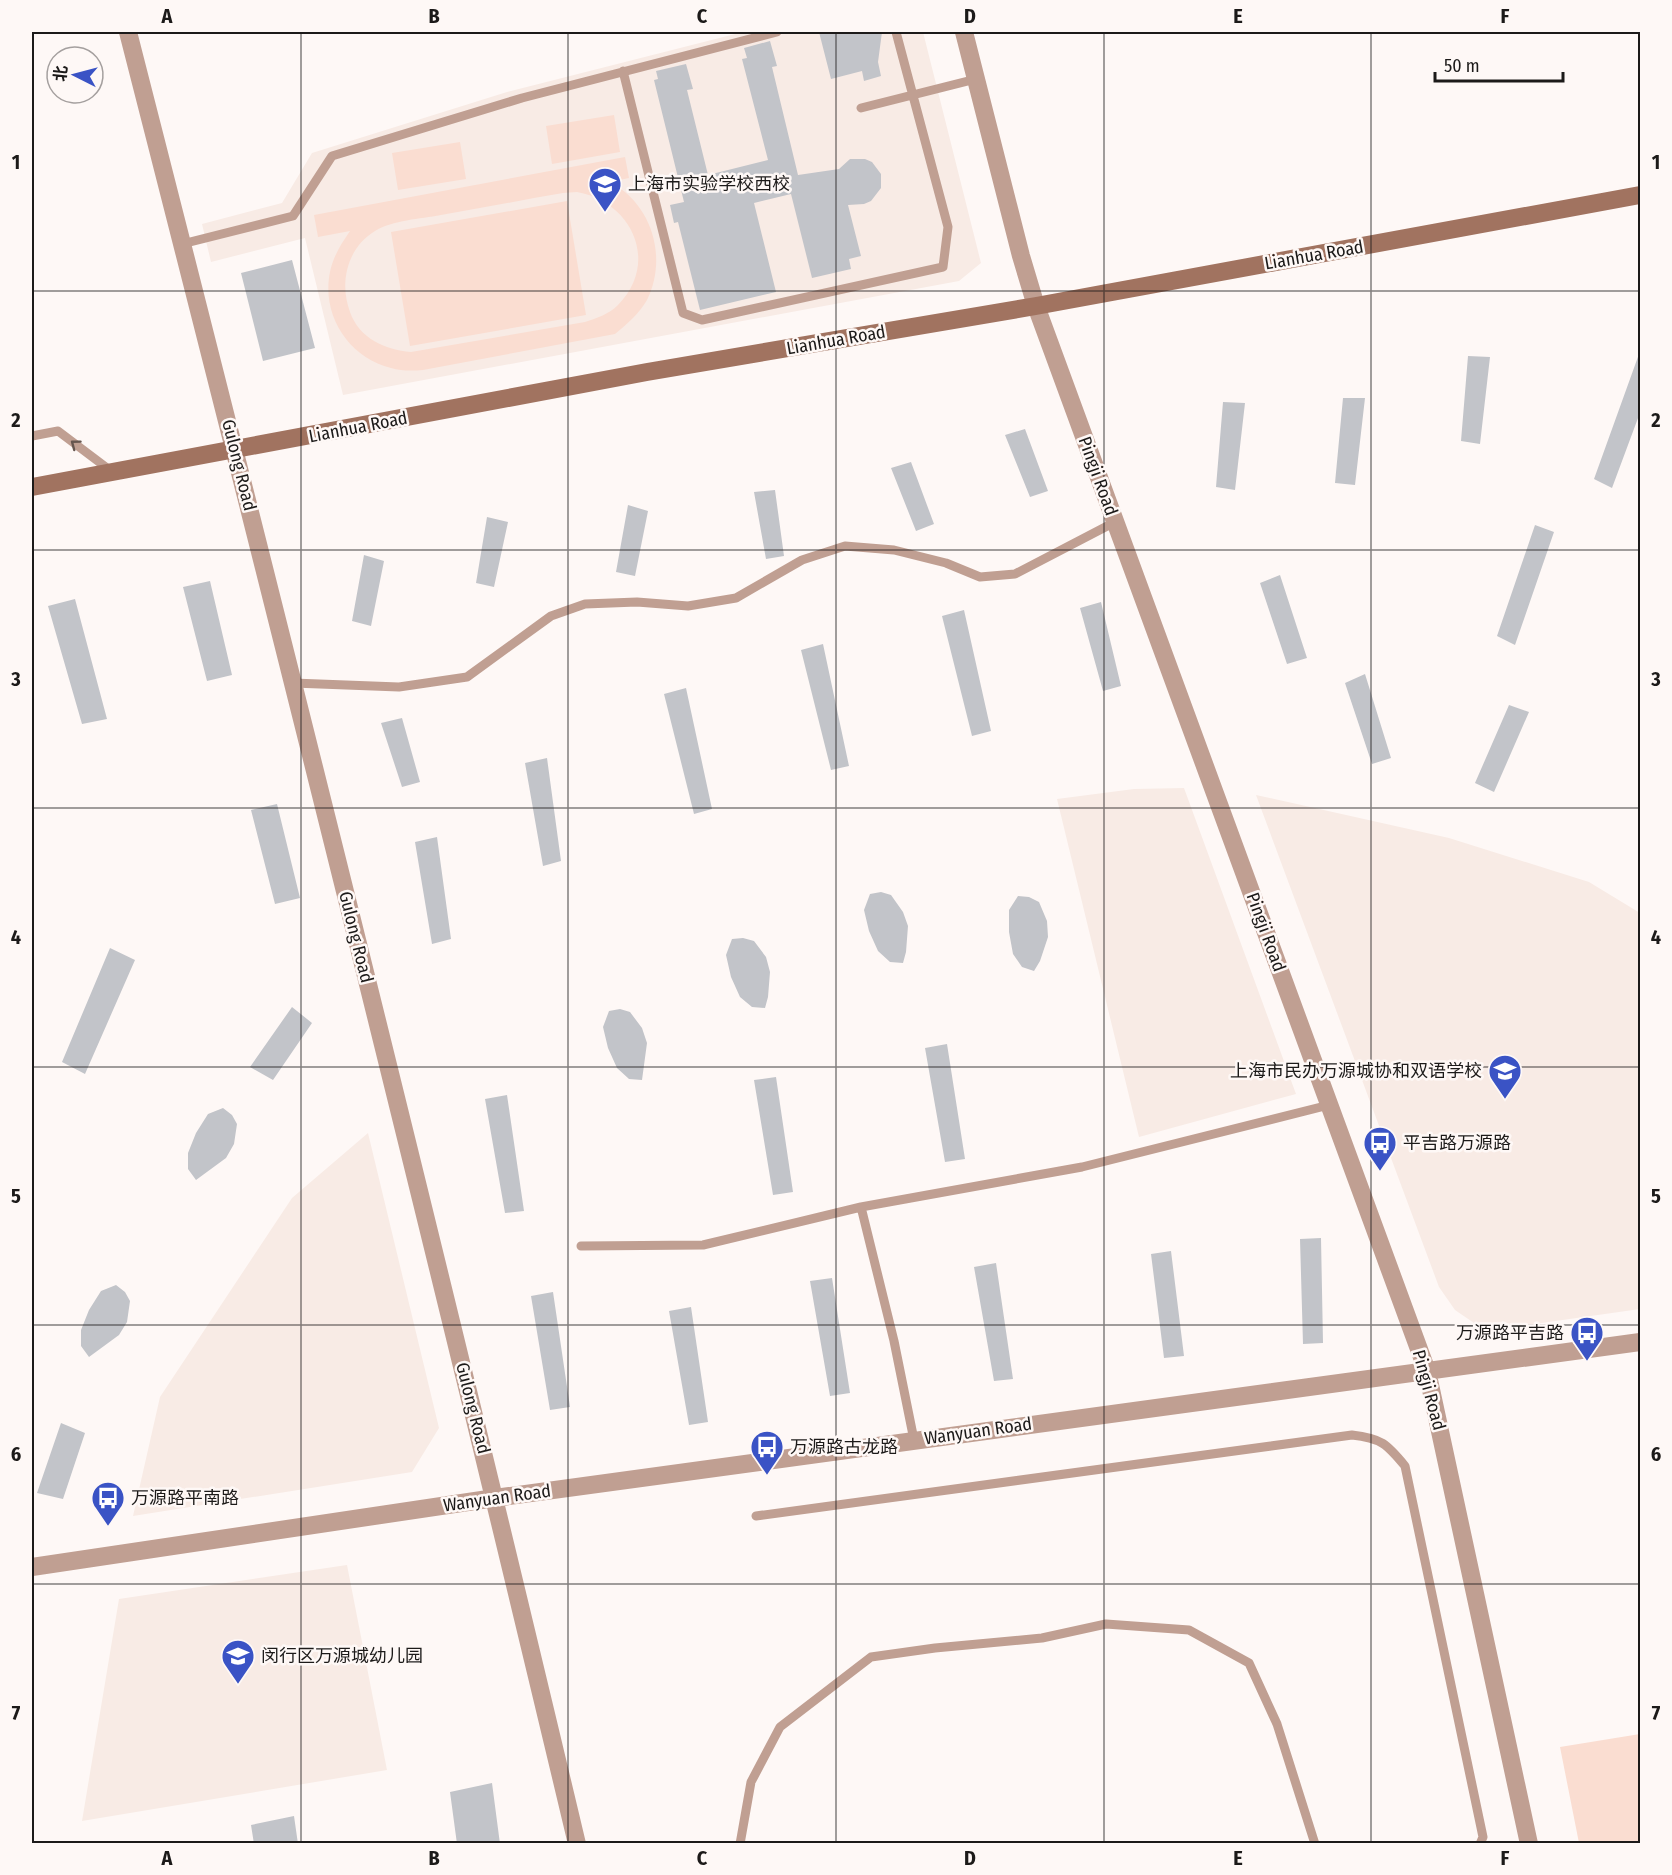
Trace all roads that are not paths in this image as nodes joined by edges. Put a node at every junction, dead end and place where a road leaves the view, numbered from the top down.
1 (128, 32) edge
2 (777, 32) edge
3 (896, 32) edge
4 (964, 32) edge
5 (623, 71) junction
6 (976, 79) junction
7 (913, 94) junction
8 (861, 108) dead end
9 (1641, 195) edge
10 (182, 244) junction
11 (1036, 306) junction
12 (32, 436) edge
13 (235, 450) junction
14 (113, 472) junction
15 (32, 487) edge
16 (1115, 522) junction
17 (293, 683) junction
18 (1329, 1105) junction
19 (861, 1207) junction
20 (581, 1246) dead end
21 (1641, 1342) edge
22 (1427, 1371) junction
23 (914, 1440) junction
24 (495, 1498) junction
25 (756, 1516) dead end
26 (32, 1567) edge
27 (576, 1844) edge
28 (740, 1844) edge
29 (1315, 1844) edge
30 (1480, 1844) edge
31 (1529, 1844) edge

1 - 10 street, Gulong Road
2 - 5 lane
3 - 7 lane
4 - 6 street, Pingji Road
5 - 7 lane
5 - 10 lane
6 - 7 lane
6 - 11 street, Pingji Road
7 - 8 lane
9 - 11 main road, Lianhua Road
10 - 13 street, Gulong Road
11 - 13 main road, Lianhua Road
11 - 16 street, Pingji Road
14 -> 12 lane
13 - 14 main road, Lianhua Road
13 - 17 street, Gulong Road
14 - 15 main road, Lianhua Road
16 - 17 lane
16 - 18 street, Pingji Road
17 - 24 street, Gulong Road
18 - 19 lane
18 - 22 street, Pingji Road
19 - 20 lane
19 - 23 lane
21 - 22 street, Wanyuan Road
22 - 23 street, Wanyuan Road
22 - 31 street, Pingji Road
23 - 24 street, Wanyuan Road
24 - 26 street, Wanyuan Road
24 - 27 street, Gulong Road
25 - 30 lane
28 - 29 lane

